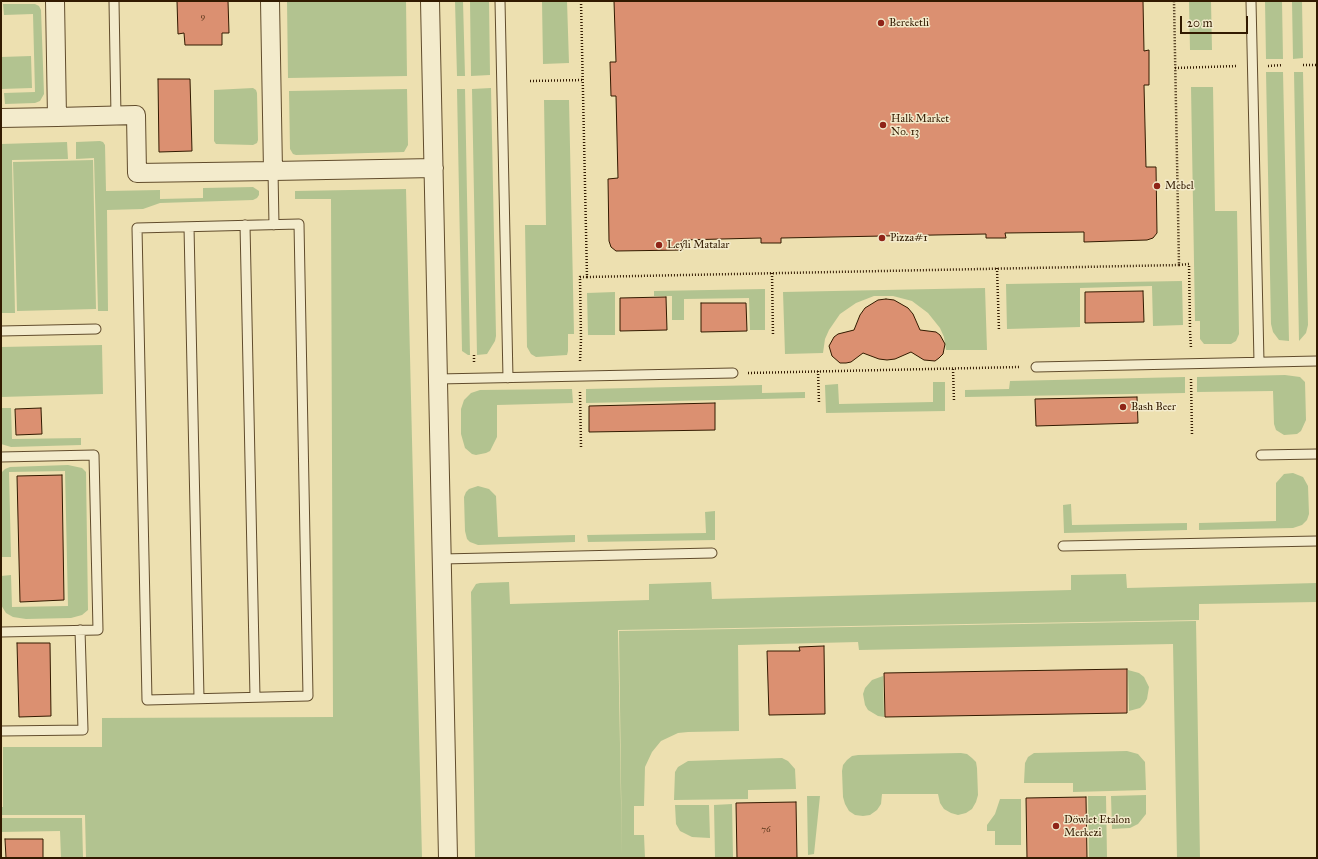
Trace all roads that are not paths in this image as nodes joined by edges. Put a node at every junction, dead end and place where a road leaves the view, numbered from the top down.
1 (55, 1) edge
2 (114, 1) edge
3 (270, 1) edge
4 (430, 1) edge
5 (500, 1) edge
6 (1251, 1) edge
7 (116, 116) junction
8 (57, 117) junction
9 (1, 118) edge
10 (434, 168) junction
11 (273, 170) junction
12 (245, 225) junction
13 (274, 225) junction
14 (189, 226) junction
15 (96, 330) dead end
16 (1, 331) edge
17 (1317, 361) edge
18 (1259, 362) junction
19 (1036, 367) road end
20 (733, 373) road end
21 (508, 378) junction
22 (438, 379) junction
23 (1317, 454) edge
24 (1261, 455) dead end
25 (1, 457) edge
26 (1317, 541) edge
27 (1063, 546) dead end
28 (712, 553) dead end
29 (442, 559) junction
30 (80, 630) junction
31 (1, 632) edge
32 (255, 697) junction
33 (199, 698) junction
34 (1, 731) edge
35 (448, 858) edge

1 - 8 street
2 - 7 lane
3 - 11 street
4 - 10 street
5 - 21 lane
6 - 18 lane
7 - 8 street
7 - 11 street
8 - 9 street
10 - 11 street
10 - 22 street
11 - 13 lane
12 - 13 lane
12 - 14 lane
12 - 32 lane
13 - 32 lane
14 - 33 lane
14 - 33 lane
15 - 16 lane
17 - 18 lane
18 - 19 lane
20 - 21 lane
21 - 22 lane
22 - 29 street
23 - 24 lane
25 - 30 lane
26 - 27 lane
28 - 29 lane
29 - 35 street
30 - 31 lane
30 - 34 lane
32 - 33 lane

